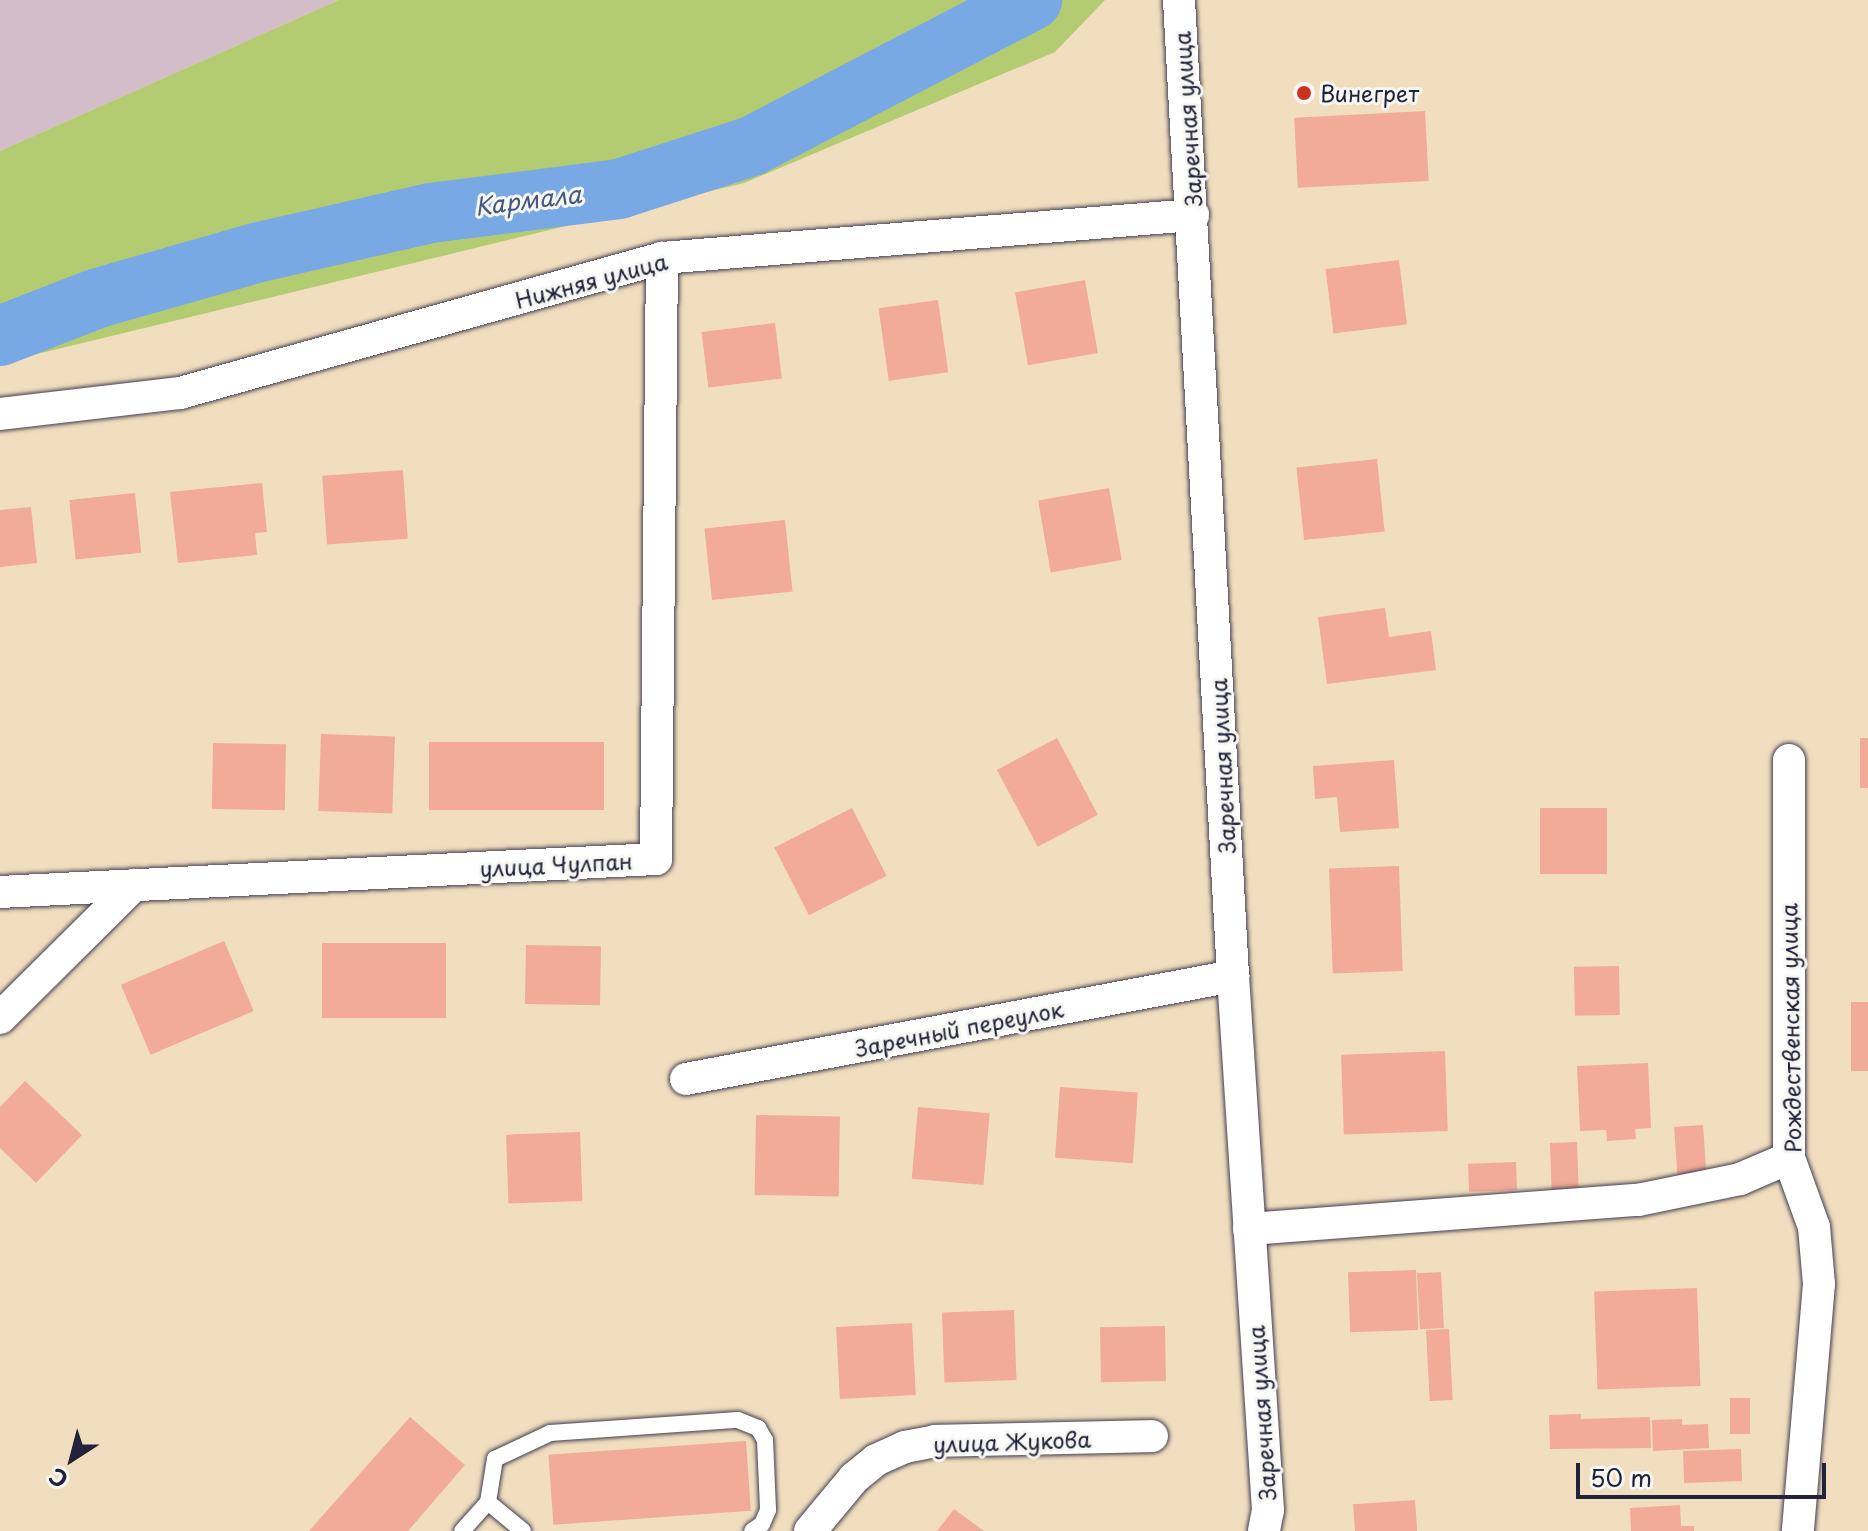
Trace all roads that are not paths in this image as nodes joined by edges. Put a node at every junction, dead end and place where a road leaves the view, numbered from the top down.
1 (1179, 0) edge
2 (1193, 215) junction
3 (662, 258) junction
4 (0, 414) edge
5 (1789, 760) dead end
6 (134, 885) junction
7 (0, 892) edge
8 (1233, 976) junction
9 (0, 1018) edge
10 (686, 1079) dead end
11 (1789, 1158) junction
12 (1249, 1229) junction
13 (1152, 1436) dead end
14 (488, 1502) junction
15 (462, 1531) edge
16 (523, 1531) edge
17 (752, 1531) edge
18 (810, 1531) edge
19 (1264, 1531) edge
20 (1798, 1531) edge

1 - 2 street, Заречная улица
2 - 3 street, Нижняя улица
2 - 8 street, Заречная улица
3 - 4 street, Нижняя улица
3 - 6 street, улица Чулпан
5 - 11 street, Рождественская улица
6 - 7 street, улица Чулпан
6 - 9 street
8 - 10 street, Заречный переулок
8 - 12 street, Заречная улица
11 - 12 street
11 - 20 street, Рождественская улица
12 - 19 street, Заречная улица
13 - 18 street, улица Жукова
14 - 15 lane
14 - 16 lane
14 - 17 lane

